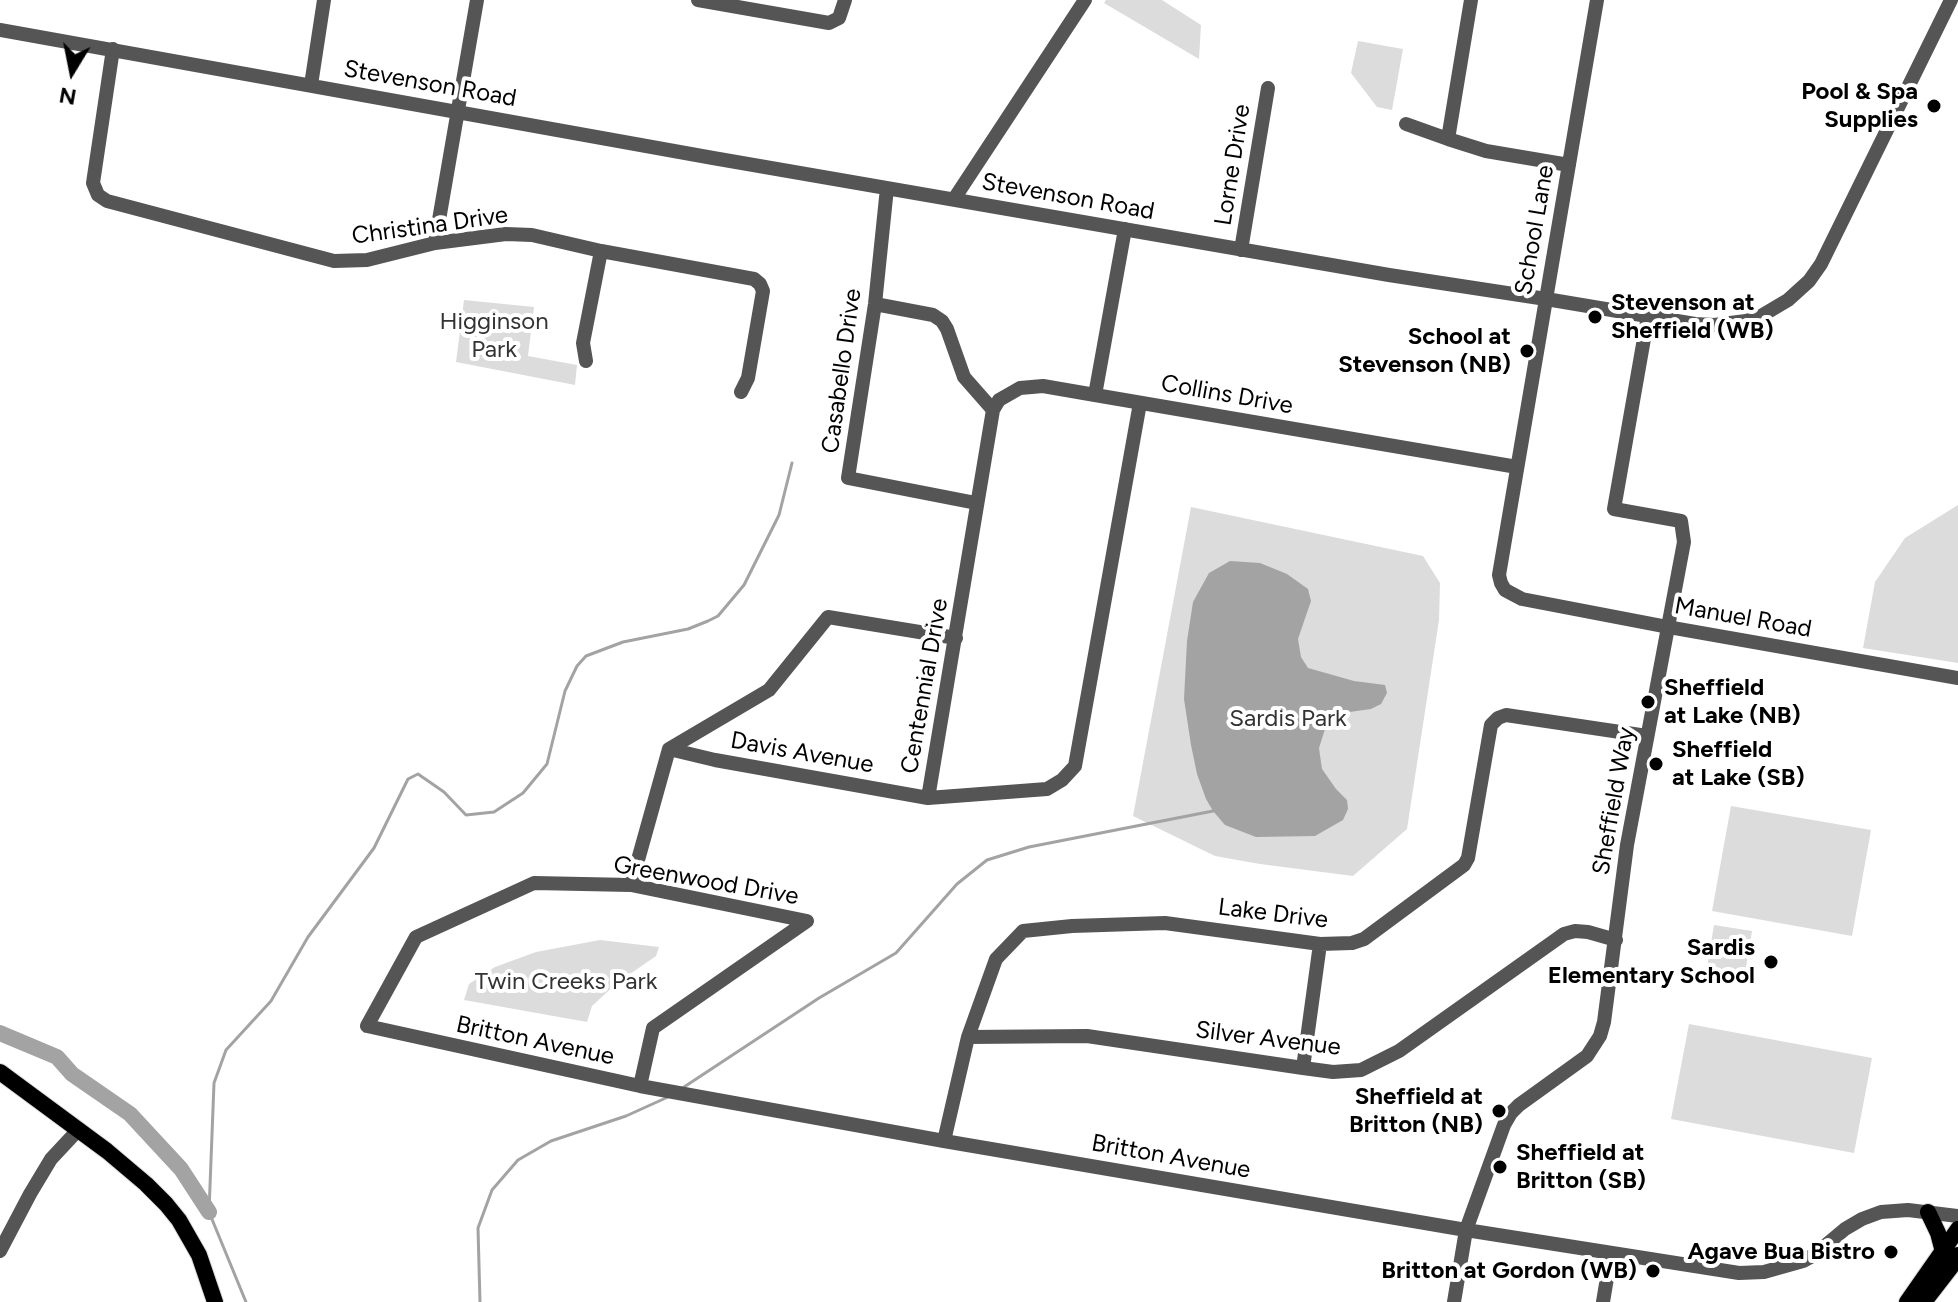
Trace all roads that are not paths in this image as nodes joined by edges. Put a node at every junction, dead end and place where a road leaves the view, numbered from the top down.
1 (324, 0) edge
2 (477, 0) edge
3 (698, 0) edge
4 (845, 0) edge
5 (1085, 0) edge
6 (1471, 0) edge
7 (1597, 0) edge
8 (1951, 0) edge
9 (0, 30) edge
10 (113, 49) junction
11 (311, 85) junction
12 (1268, 88) dead end
13 (458, 111) junction
14 (1406, 124) dead end
15 (1448, 139) junction
16 (1569, 165) junction
17 (887, 188) junction
18 (954, 199) junction
19 (1125, 229) junction
20 (435, 243) junction
21 (1241, 250) junction
22 (601, 251) junction
23 (1546, 299) junction
24 (875, 304) junction
25 (1648, 316) junction
26 (586, 361) dead end
27 (741, 392) dead end
28 (1095, 395) junction
29 (1140, 403) junction
30 (993, 410) junction
31 (1517, 467) junction
32 (976, 503) junction
33 (1522, 599) joint
34 (1668, 627) junction
35 (956, 638) junction
36 (1958, 678) edge
37 (1647, 736) junction
38 (669, 749) junction
39 (928, 798) junction
40 (631, 885) junction
41 (1616, 940) junction
42 (1320, 944) junction
43 (367, 1026) joint
44 (968, 1037) junction
45 (1303, 1068) junction
46 (0, 1072) edge
47 (640, 1086) junction
48 (79, 1129) junction
49 (944, 1141) junction
50 (1928, 1212) junction
51 (1958, 1216) edge
52 (1958, 1229) edge
53 (1466, 1230) junction
54 (0, 1251) edge
55 (1611, 1254) junction
56 (1951, 1254) edge
57 (215, 1302) edge
58 (1454, 1302) edge
59 (1603, 1302) edge
60 (1907, 1302) edge
61 (1924, 1302) edge

1 - 11 street
2 - 13 street
3 - 4 street
5 - 18 street
6 - 15 street
7 - 16 street, School Lane
8 - 25 street, Stevenson Road
9 - 10 street, Stevenson Road
10 - 11 street, Stevenson Road
10 - 20 street, Christina Drive
11 - 13 street, Stevenson Road
12 - 21 street, Lorne Drive
13 - 17 street, Stevenson Road
13 - 20 street
14 - 15 street
15 - 16 street
16 - 23 street, School Lane
17 - 18 street, Stevenson Road
17 - 24 street, Casabello Drive
18 - 19 street, Stevenson Road
19 - 21 street, Stevenson Road
19 - 28 street
20 - 22 street, Christina Drive
21 - 23 street, Stevenson Road
22 - 26 street
22 - 27 street, Christina Drive
23 - 25 street, Stevenson Road
23 - 31 street, School Lane
24 - 30 street
24 - 32 street, Casabello Drive
25 - 34 street, Sheffield Way
28 - 29 street, Collins Drive
28 - 30 street
29 - 31 street, Collins Drive
29 - 39 street, Centennial Drive
30 - 32 street, Centennial Drive
31 - 33 street, School Lane
32 - 35 street, Centennial Drive
33 - 34 street, Manuel Road
34 - 36 street, Manuel Road
34 - 37 street, Sheffield Way
35 - 38 street
35 - 39 street, Centennial Drive
37 - 41 street, Sheffield Way
37 - 42 street, Lake Drive
38 - 39 street, Davis Avenue
38 - 40 street
40 - 43 street, Greenwood Drive
40 - 47 street, Greenwood Drive
41 - 45 street, Silver Avenue
41 - 53 street, Sheffield Way
42 - 44 street, Lake Drive
42 - 45 street
43 - 47 street, Britton Avenue
44 - 45 street, Silver Avenue
44 - 49 street, Lake Drive
46 - 48 main road
47 - 49 street, Britton Avenue
48 - 54 street
48 - 57 main road
49 - 53 street, Britton Avenue
50 - 51 street, Britton Avenue
50 - 55 street, Britton Avenue
50 - 56 main road
52 - 56 main road
53 - 55 street, Britton Avenue
53 - 58 street, Sheffield Way
55 - 59 street
56 - 60 main road
56 - 61 main road

